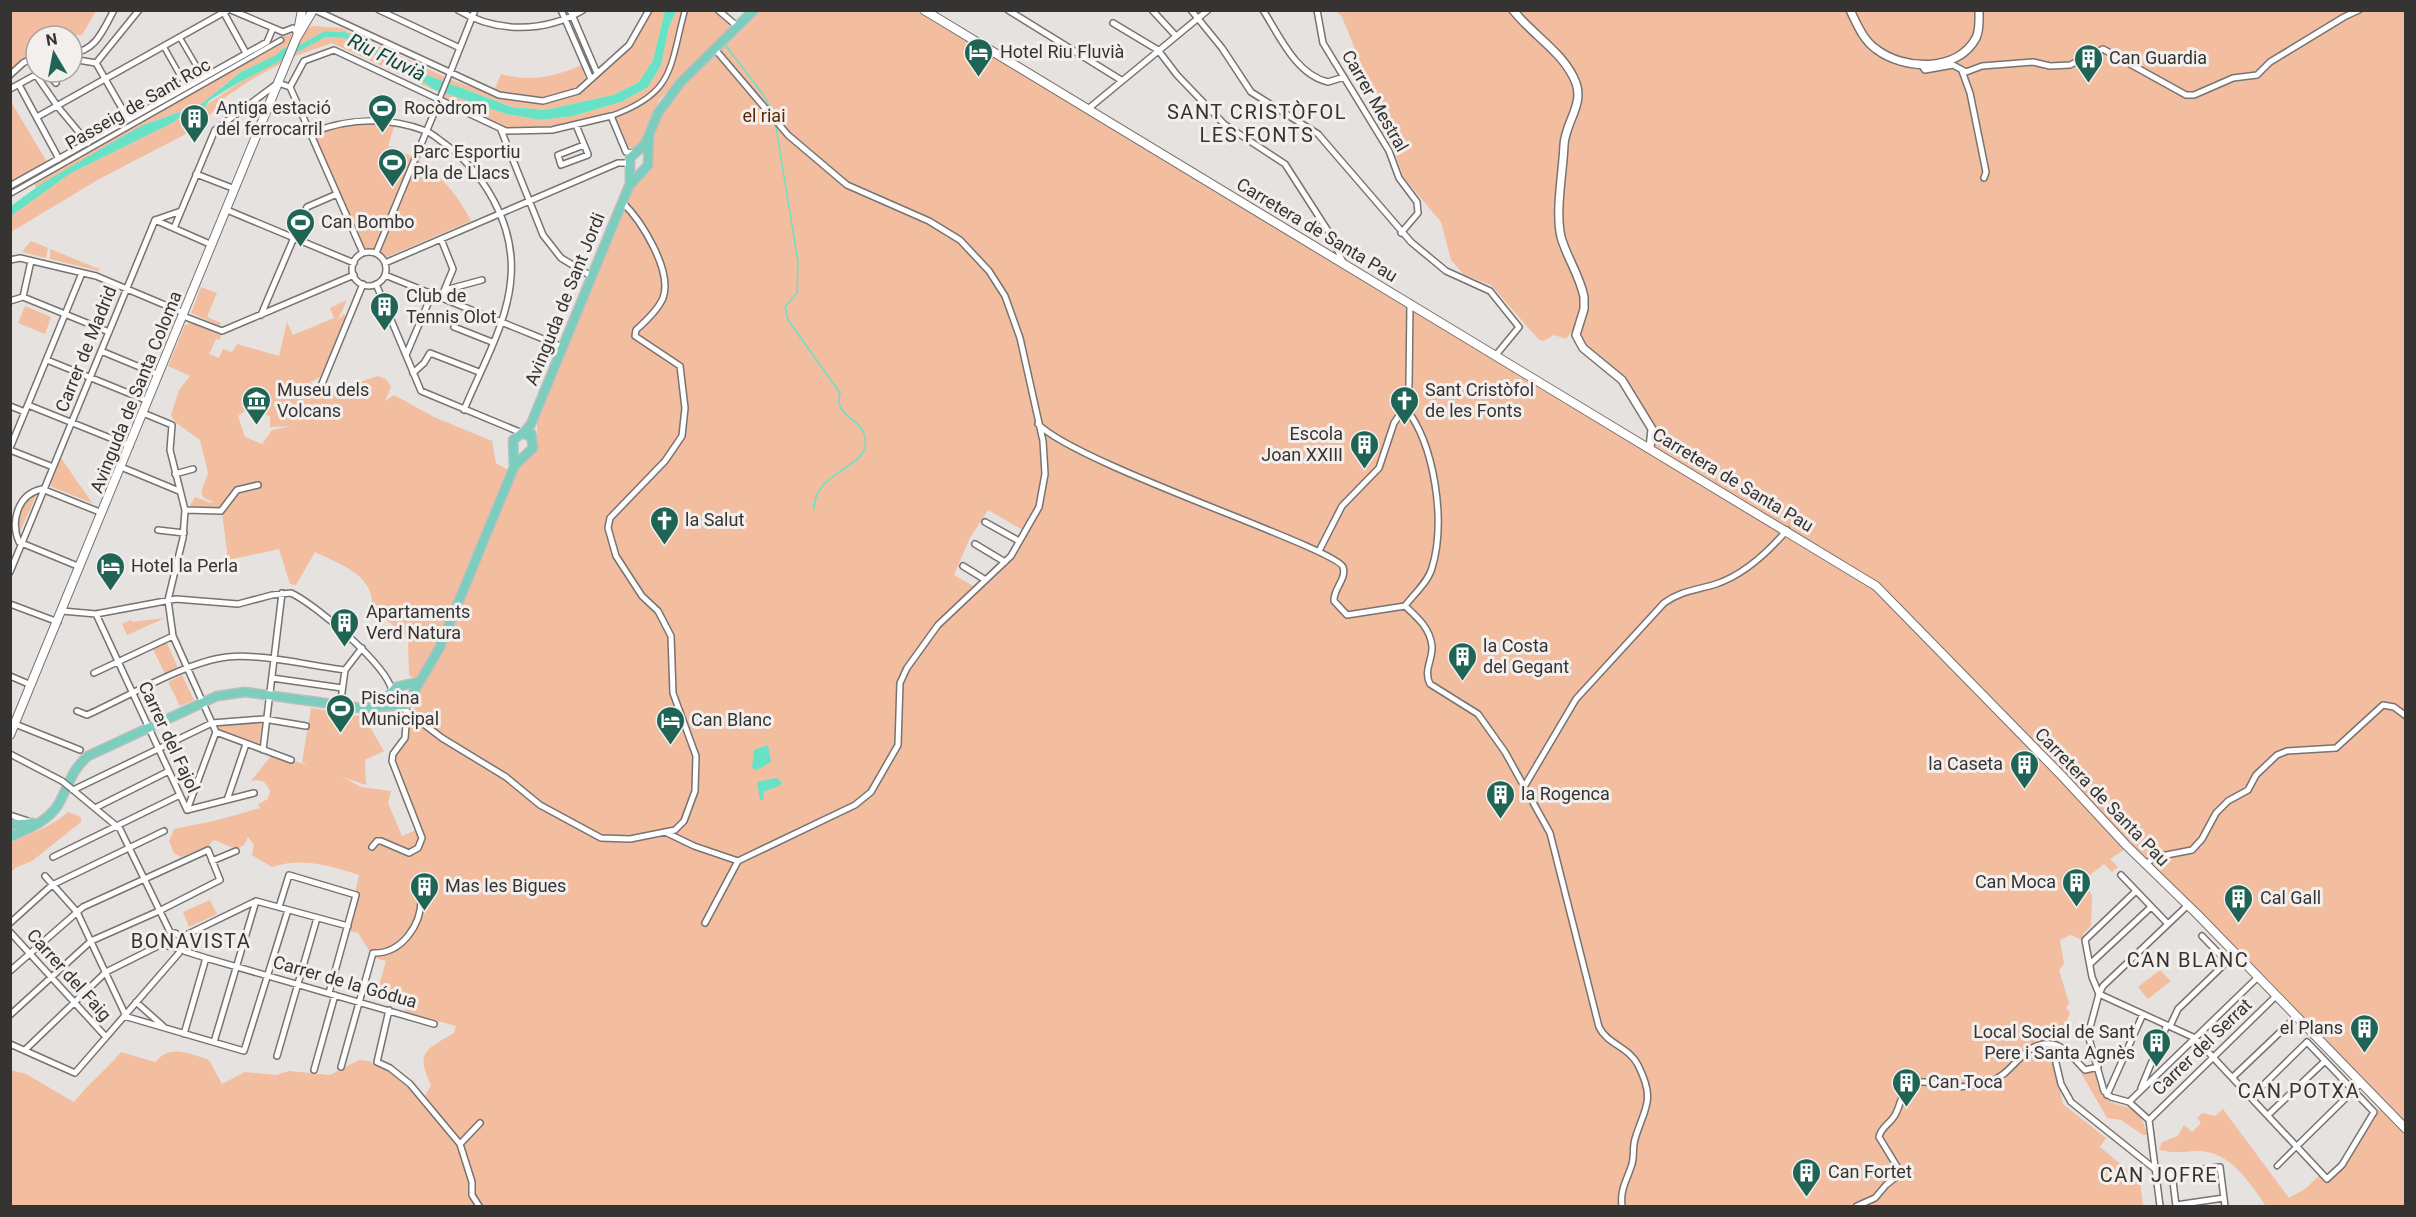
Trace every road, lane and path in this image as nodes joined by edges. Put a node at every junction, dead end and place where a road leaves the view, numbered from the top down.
1 (114, 10) edge
2 (139, 10) edge
3 (314, 10) edge
4 (379, 10) edge
5 (458, 10) edge
6 (475, 10) edge
7 (561, 10) edge
8 (583, 10) edge
9 (649, 10) edge
10 (685, 10) edge
11 (753, 10) edge
12 (924, 10) edge
13 (1008, 10) edge
14 (1152, 10) edge
15 (1191, 10) edge
16 (1208, 10) edge
17 (1263, 10) edge
18 (1317, 10) edge
19 (1513, 10) edge
20 (1850, 10) edge
21 (1979, 10) edge
22 (2359, 10) edge
23 (228, 11) edge
24 (721, 12) edge
25 (302, 13) edge
26 (572, 13) edge
27 (472, 18) junction
28 (1198, 18) junction
29 (565, 20) junction
30 (1113, 23) dead end
31 (737, 26) junction
32 (273, 27) junction
33 (295, 33) junction
34 (1176, 36) junction
35 (180, 38) junction
36 (281, 40) dead end
37 (164, 47) junction
38 (460, 48) junction
39 (714, 48) junction
40 (1158, 50) junction
41 (84, 52) edge
42 (246, 53) junction
43 (84, 61) edge
44 (24, 62) edge
45 (96, 63) junction
46 (286, 64) junction
47 (1922, 66) junction
48 (1962, 71) junction
49 (296, 72) junction
50 (597, 73) junction
51 (449, 74) junction
52 (10, 75) edge
53 (1344, 76) junction
54 (203, 77) junction
55 (591, 79) junction
56 (106, 80) junction
57 (1121, 80) junction
58 (24, 82) edge
59 (278, 83) junction
60 (45, 84) edge
61 (19, 85) junction
62 (186, 87) junction
63 (290, 87) junction
64 (10, 89) edge
65 (261, 94) junction
66 (440, 98) junction
67 (271, 101) junction
68 (58, 107) junction
69 (1088, 109) junction
70 (611, 116) junction
71 (37, 117) junction
72 (128, 119) junction
73 (576, 125) junction
74 (501, 130) junction
75 (426, 131) junction
76 (311, 133) junction
77 (649, 135) junction
78 (88, 144) junction
79 (584, 145) junction
80 (635, 153) junction
81 (59, 159) junction
82 (649, 159) junction
83 (629, 164) junction
84 (645, 169) junction
85 (196, 174) junction
86 (1984, 178) dead end
87 (10, 186) edge
88 (629, 186) junction
89 (235, 189) junction
90 (10, 194) edge
91 (337, 194) junction
92 (530, 200) junction
93 (622, 202) junction
94 (227, 210) junction
95 (181, 211) junction
96 (500, 214) junction
97 (155, 220) junction
98 (174, 228) junction
99 (1401, 232) junction
100 (294, 238) junction
101 (441, 239) junction
102 (212, 245) junction
103 (363, 253) junction
104 (376, 253) junction
105 (10, 260) edge
106 (31, 261) junction
107 (354, 262) junction
108 (385, 262) junction
109 (1342, 262) junction
110 (82, 273) junction
111 (354, 275) junction
112 (385, 275) junction
113 (591, 276) junction
114 (482, 280) dead end
115 (363, 284) junction
116 (376, 284) junction
117 (126, 289) junction
118 (445, 290) junction
119 (432, 294) junction
120 (23, 297) junction
121 (441, 298) junction
122 (10, 300) edge
123 (1410, 303) junction
124 (183, 314) junction
125 (65, 315) junction
126 (261, 315) junction
127 (500, 322) junction
128 (454, 327) dead end
129 (109, 332) junction
130 (492, 342) junction
131 (563, 347) junction
132 (101, 351) junction
133 (406, 355) junction
134 (1496, 355) junction
135 (47, 360) junction
136 (479, 372) junction
137 (413, 373) junction
138 (159, 375) junction
139 (90, 378) junction
140 (319, 391) dead end
141 (148, 401) junction
142 (28, 405) junction
143 (10, 406) edge
144 (1405, 407) junction
145 (464, 410) junction
146 (25, 412) junction
147 (143, 412) junction
148 (72, 422) junction
149 (1038, 424) junction
150 (502, 425) junction
151 (526, 434) junction
152 (130, 446) junction
153 (514, 446) junction
154 (1650, 448) junction
155 (10, 449) edge
156 (525, 454) junction
157 (53, 467) junction
158 (121, 467) junction
159 (514, 467) junction
160 (193, 470) dead end
161 (175, 474) junction
162 (258, 485) dead end
163 (45, 489) junction
164 (179, 490) junction
165 (185, 510) junction
166 (102, 513) junction
167 (985, 522) dead end
168 (158, 530) dead end
169 (1787, 530) junction
170 (184, 533) junction
171 (1019, 542) junction
172 (22, 544) junction
173 (975, 544) dead end
174 (1319, 551) junction
175 (1005, 562) junction
176 (963, 566) dead end
177 (80, 567) junction
178 (10, 572) edge
179 (984, 579) junction
180 (282, 593) junction
181 (168, 600) junction
182 (10, 604) edge
183 (1405, 606) junction
184 (62, 611) junction
185 (96, 614) junction
186 (58, 622) junction
187 (172, 636) junction
188 (362, 648) junction
189 (274, 661) junction
190 (118, 662) junction
191 (187, 668) junction
192 (345, 670) junction
193 (94, 673) dead end
194 (10, 676) edge
195 (272, 678) junction
196 (419, 681) junction
197 (31, 685) junction
198 (406, 687) junction
199 (342, 688) junction
200 (391, 693) junction
201 (133, 694) junction
202 (269, 695) junction
203 (411, 698) junction
204 (202, 703) junction
205 (381, 705) junction
206 (340, 706) junction
207 (401, 708) junction
208 (77, 711) dead end
209 (2406, 716) edge
210 (417, 718) junction
211 (267, 719) junction
212 (212, 723) junction
213 (15, 724) junction
214 (408, 725) junction
215 (306, 726) dead end
216 (148, 727) junction
217 (216, 732) junction
218 (10, 735) edge
219 (246, 744) junction
220 (158, 748) junction
221 (80, 750) dead end
222 (263, 750) junction
223 (10, 754) edge
224 (291, 760) dead end
225 (169, 771) junction
226 (1524, 787) junction
227 (72, 789) junction
228 (254, 793) dead end
229 (180, 795) junction
230 (227, 800) junction
231 (95, 808) junction
232 (187, 810) junction
233 (52, 813) junction
234 (10, 814) edge
235 (39, 821) junction
236 (10, 825) edge
237 (117, 826) junction
238 (164, 831) dead end
239 (663, 831) junction
240 (10, 837) edge
241 (372, 846) dead end
242 (129, 848) junction
243 (236, 851) dead end
244 (53, 857) dead end
245 (212, 861) junction
246 (738, 861) junction
247 (2145, 864) junction
248 (2121, 875) dead end
249 (45, 876) dead end
250 (144, 879) junction
251 (52, 885) junction
252 (2136, 891) junction
253 (421, 898) dead end
254 (256, 901) junction
255 (2188, 905) junction
256 (279, 907) junction
257 (2151, 907) junction
258 (288, 910) junction
259 (159, 911) junction
260 (77, 912) junction
261 (317, 918) junction
262 (10, 923) edge
263 (705, 923) dead end
264 (2168, 924) junction
265 (348, 926) junction
266 (10, 932) edge
267 (171, 934) junction
268 (2202, 936) dead end
269 (182, 937) junction
270 (91, 940) junction
271 (166, 942) junction
272 (179, 947) junction
273 (30, 954) junction
274 (2235, 954) junction
275 (206, 957) junction
276 (2227, 962) junction
277 (2090, 964) junction
278 (237, 966) junction
279 (10, 971) edge
280 (106, 972) junction
281 (268, 975) junction
282 (2258, 977) junction
283 (52, 978) junction
284 (298, 984) junction
285 (332, 994) junction
286 (2099, 994) junction
287 (2276, 996) junction
288 (136, 1002) junction
289 (359, 1002) junction
290 (74, 1003) junction
291 (389, 1010) junction
292 (2143, 1014) junction
293 (10, 1015) edge
294 (125, 1015) junction
295 (2296, 1017) junction
296 (434, 1024) dead end
297 (2168, 1025) junction
298 (164, 1028) junction
299 (184, 1034) junction
300 (106, 1037) junction
301 (2195, 1038) junction
302 (214, 1042) junction
303 (10, 1044) edge
304 (2056, 1045) junction
305 (26, 1049) junction
306 (277, 1056) dead end
307 (2213, 1056) junction
308 (2325, 1061) junction
309 (341, 1067) dead end
310 (2098, 1068) junction
311 (314, 1070) dead end
312 (2233, 1077) junction
313 (2361, 1083) junction
314 (2140, 1090) junction
315 (2353, 1091) junction
316 (2107, 1095) junction
317 (2251, 1096) junction
318 (2129, 1102) junction
319 (2268, 1115) junction
320 (2149, 1120) junction
321 (480, 1123) dead end
322 (2406, 1129) edge
323 (460, 1143) junction
324 (2297, 1146) junction
325 (2277, 1166) dead end
326 (2155, 1170) junction
327 (2172, 1173) junction
328 (2224, 1198) junction
329 (479, 1206) edge
330 (1622, 1206) edge
331 (1857, 1206) edge
332 (2160, 1206) edge
333 (2176, 1206) edge
334 (2225, 1206) edge

1 - 41 street
2 - 45 street
3 - 33 main road
3 - 51 street
4 - 38 street
5 - 27 street
6 - 27 street
7 - 29 street
8 - 26 street
9 - 50 street
10 - 70 street
11 - 31 main road
12 - 69 main road, Carretera de Santa Pau
13 - 57 street
14 - 34 street
15 - 28 street
16 - 28 street
17 - 53 street
18 - 53 street, Carrer Mestral
19 - 154 street
20 - 47 street
21 - 47 street
22 - 48 street
23 - 32 street
23 - 35 street
23 - 42 street
24 - 31 street
25 - 33 main road
26 - 29 street
26 - 50 street
27 - 29 street
27 - 38 street
28 - 34 street
28 - 99 street
29 - 55 street
30 - 40 street
31 - 39 main road
32 - 33 street
32 - 42 street, Passeig de Sant Roc
33 - 46 main road, Avinguda de Santa Coloma
34 - 40 street
35 - 37 street
35 - 54 street
36 - 90 street, Passeig de Sant Roc
37 - 56 street
37 - 62 street
38 - 51 street
39 - 77 main road
39 - 149 street
40 - 57 street
40 - 109 street
42 - 54 street, Passeig de Sant Roc
43 - 45 street
44 - 52 street
45 - 56 street
46 - 49 street
46 - 59 main road, Avinguda de Santa Coloma
47 - 48 street
48 - 86 street
49 - 63 street
49 - 66 street
50 - 55 street
51 - 55 street
51 - 66 street
53 - 99 street, Carrer Mestral
54 - 62 street, Passeig de Sant Roc
56 - 68 street
56 - 72 street
57 - 69 street
58 - 61 street
59 - 63 street
59 - 65 street
59 - 67 main road, Avinguda de Santa Coloma
60 - 68 street
61 - 64 street
61 - 71 street
62 - 72 street, Passeig de Sant Roc
63 - 76 street
65 - 67 street
65 - 85 street
66 - 74 street
66 - 75 street
67 - 89 main road, Avinguda de Santa Coloma
68 - 71 street
68 - 78 street
69 - 109 main road, Carretera de Santa Pau
70 - 73 street
70 - 80 street
71 - 81 street
72 - 78 street, Passeig de Sant Roc
73 - 74 street
73 - 79 street
74 - 92 street
75 - 76 street
75 - 96 street
75 - 104 street
76 - 91 street
77 - 80 main road
77 - 82 main road
78 - 81 street, Passeig de Sant Roc
79 - 79 street
80 - 82 main road
80 - 83 main road
81 - 87 street, Passeig de Sant Roc
82 - 84 main road
83 - 84 main road
83 - 88 main road, Avinguda de Sant Jordi
83 - 92 street
84 - 88 main road, Avinguda de Sant Jordi
85 - 89 street
85 - 95 street
88 - 93 main road, Avinguda de Sant Jordi
89 - 94 main road, Avinguda de Santa Coloma
91 - 100 street
91 - 103 street
92 - 96 street
92 - 113 street
93 - 113 main road, Avinguda de Sant Jordi
93 - 239 street
94 - 100 street
94 - 102 main road, Avinguda de Santa Coloma
95 - 97 street
95 - 98 street
96 - 101 street
96 - 127 street
97 - 98 street
97 - 117 street, Carrer de Madrid
98 - 102 street
99 - 134 street
100 - 107 street
100 - 126 street
101 - 108 street
101 - 118 street
102 - 124 main road, Avinguda de Santa Coloma
103 - 104 street
103 - 107 street
104 - 108 street
105 - 106 street
106 - 110 street
106 - 120 street
107 - 111 street
108 - 112 street
109 - 123 main road, Carretera de Santa Pau
110 - 117 street
110 - 125 street
111 - 115 street
111 - 126 street
112 - 116 street
112 - 119 street
113 - 131 main road, Avinguda de Sant Jordi
114 - 118 street
115 - 116 street
115 - 140 street
116 - 133 street
117 - 124 street
117 - 129 street, Carrer de Madrid
118 - 121 street
119 - 121 street
119 - 133 street
120 - 122 street
120 - 125 street
121 - 127 street
123 - 134 main road, Carretera de Santa Pau
123 - 144 street
124 - 126 street
124 - 138 main road, Avinguda de Santa Coloma
125 - 129 street
125 - 135 street
127 - 130 street
127 - 131 street
128 - 130 street
129 - 132 street, Carrer de Madrid
130 - 136 street
131 - 151 main road, Avinguda de Sant Jordi
132 - 138 street
132 - 139 street, Carrer de Madrid
133 - 137 street
134 - 154 main road, Carretera de Santa Pau
135 - 139 street
135 - 142 street
136 - 137 street
136 - 145 street
137 - 145 street
138 - 141 main road, Avinguda de Santa Coloma
139 - 141 street
139 - 148 street, Carrer de Madrid
141 - 147 main road, Avinguda de Santa Coloma
142 - 146 street
142 - 148 street
143 - 146 street
144 - 174 street
144 - 183 street
145 - 150 street
146 - 155 street
147 - 152 main road, Avinguda de Santa Coloma
147 - 161 street
148 - 152 street
148 - 157 street, Carrer de Madrid
149 - 171 street
149 - 174 street
150 - 151 street
150 - 153 street
151 - 153 main road
151 - 156 main road
152 - 158 main road, Avinguda de Santa Coloma
153 - 156 main road
153 - 159 main road
154 - 169 main road, Carretera de Santa Pau
155 - 157 street
156 - 159 main road
157 - 163 street, Carrer de Madrid
158 - 164 street
158 - 166 main road, Avinguda de Santa Coloma
159 - 196 main road
160 - 161 street
161 - 164 street
162 - 165 street
163 - 166 street
163 - 172 street, Carrer de Madrid
163 - 172 street
164 - 165 street
165 - 170 street
166 - 177 main road, Avinguda de Santa Coloma
167 - 171 street
168 - 170 street
169 - 226 street
169 - 247 main road, Carretera de Santa Pau
170 - 181 street
171 - 175 street
172 - 177 street
172 - 178 street, Carrer de Madrid
173 - 175 street
174 - 183 street
175 - 179 street
176 - 179 street
177 - 184 main road, Avinguda de Santa Coloma
179 - 246 street
180 - 181 street
180 - 188 street
180 - 189 street
181 - 185 street
181 - 187 street
182 - 186 street
183 - 226 street
184 - 185 street
184 - 186 main road, Avinguda de Santa Coloma
185 - 190 street, Carrer del Fajol
186 - 197 main road, Avinguda de Santa Coloma
187 - 190 street
187 - 191 street
188 - 192 street
188 - 200 street
189 - 191 street
189 - 192 street
189 - 195 street
190 - 193 street
190 - 201 street, Carrer del Fajol
191 - 201 street
191 - 204 street
192 - 199 street
194 - 197 street
195 - 199 street
195 - 202 street
196 - 198 main road
196 - 203 main road
197 - 213 main road, Avinguda de Santa Coloma
198 - 200 main road
198 - 203 main road
199 - 206 street
200 - 205 main road
200 - 207 main road
201 - 208 street
201 - 216 street, Carrer del Fajol
202 - 204 main road
202 - 206 main road
202 - 211 street
203 - 207 main road
203 - 210 street
204 - 212 street
204 - 216 main road
205 - 206 main road
205 - 207 main road
207 - 210 street
207 - 214 street
209 - 247 street
210 - 214 street
210 - 239 street
211 - 212 street
211 - 215 street
211 - 222 street
212 - 217 street
212 - 220 street
213 - 218 main road, Avinguda de Santa Coloma
213 - 221 street
214 - 241 street
216 - 220 street, Carrer del Fajol
216 - 233 main road
217 - 219 street
217 - 232 street
219 - 222 street
219 - 230 street
220 - 225 street, Carrer del Fajol
220 - 227 street
222 - 224 street
223 - 227 street, bridge
225 - 229 street, Carrer del Fajol
225 - 231 street
226 - 330 street
227 - 231 street
228 - 230 street, Carrer del Fajol
229 - 232 street, Carrer del Fajol
229 - 237 street
230 - 232 street, Carrer del Fajol
231 - 237 street
233 - 235 main road
233 - 240 main road
234 - 235 street
235 - 236 main road
237 - 242 street
237 - 244 street
238 - 242 street
239 - 246 street
242 - 250 street
242 - 251 street
243 - 245 street
245 - 250 street
245 - 259 street
246 - 263 street
247 - 255 main road, Carretera de Santa Pau
248 - 252 street
249 - 251 street
250 - 259 street
250 - 260 street
251 - 260 street
251 - 262 street
252 - 257 street
252 - 277 street
253 - 289 street
254 - 256 street
254 - 269 street
254 - 278 street
255 - 264 street
255 - 274 main road, Carretera de Santa Pau
256 - 258 street
256 - 265 street
257 - 264 street
257 - 277 street
258 - 261 street
258 - 281 street
259 - 267 street
259 - 270 street
260 - 270 street
260 - 273 street
261 - 265 street
261 - 284 street
264 - 286 street
265 - 285 street
266 - 273 street, Carrer del Faig
267 - 269 street
267 - 271 street
268 - 276 street
269 - 272 street
270 - 280 street
270 - 283 street
271 - 272 street
271 - 280 street
272 - 275 street, Carrer de la Gódua
272 - 288 street
273 - 279 street
273 - 283 street, Carrer del Faig
274 - 276 street
274 - 282 main road, Carretera de Santa Pau
275 - 278 street, Carrer de la Gódua
275 - 299 street
276 - 297 street
277 - 286 street
278 - 281 street, Carrer de la Gódua
278 - 302 street
280 - 290 street
280 - 294 street
281 - 284 street, Carrer de la Gódua
281 - 302 street
282 - 287 main road, Carretera de Santa Pau
282 - 301 street
283 - 290 street, Carrer del Faig
283 - 293 street
284 - 285 street, Carrer de la Gódua
284 - 306 street
285 - 289 street, Carrer de la Gódua
285 - 311 street
286 - 292 street
286 - 310 street
287 - 295 main road, Carretera de Santa Pau
287 - 307 street, Carrer del Serrat
288 - 294 street
288 - 298 street
289 - 291 street, Carrer de la Gódua
289 - 309 street
290 - 300 street, Carrer del Faig
290 - 305 street
291 - 296 street, Carrer de la Gódua
291 - 323 street
292 - 297 street
292 - 316 street
294 - 298 street
294 - 300 street
295 - 312 street
295 - 313 main road, Carretera de Santa Pau
297 - 301 street
297 - 314 street
298 - 299 street
299 - 302 street
300 - 305 street
301 - 307 street
301 - 314 street
303 - 305 street
304 - 310 street
304 - 326 street
304 - 331 street
307 - 312 street
307 - 320 street, Carrer del Serrat
308 - 315 street
308 - 317 street
308 - 319 street
310 - 316 street
312 - 317 street
313 - 315 street
313 - 322 main road, Carretera de Santa Pau
314 - 318 street
315 - 324 street
315 - 324 street
316 - 318 street
317 - 319 street
318 - 320 street
319 - 324 street
320 - 326 street
321 - 323 street
323 - 329 street
324 - 325 street
326 - 327 street
326 - 332 street
327 - 328 street
327 - 333 street
328 - 333 street
328 - 334 street

